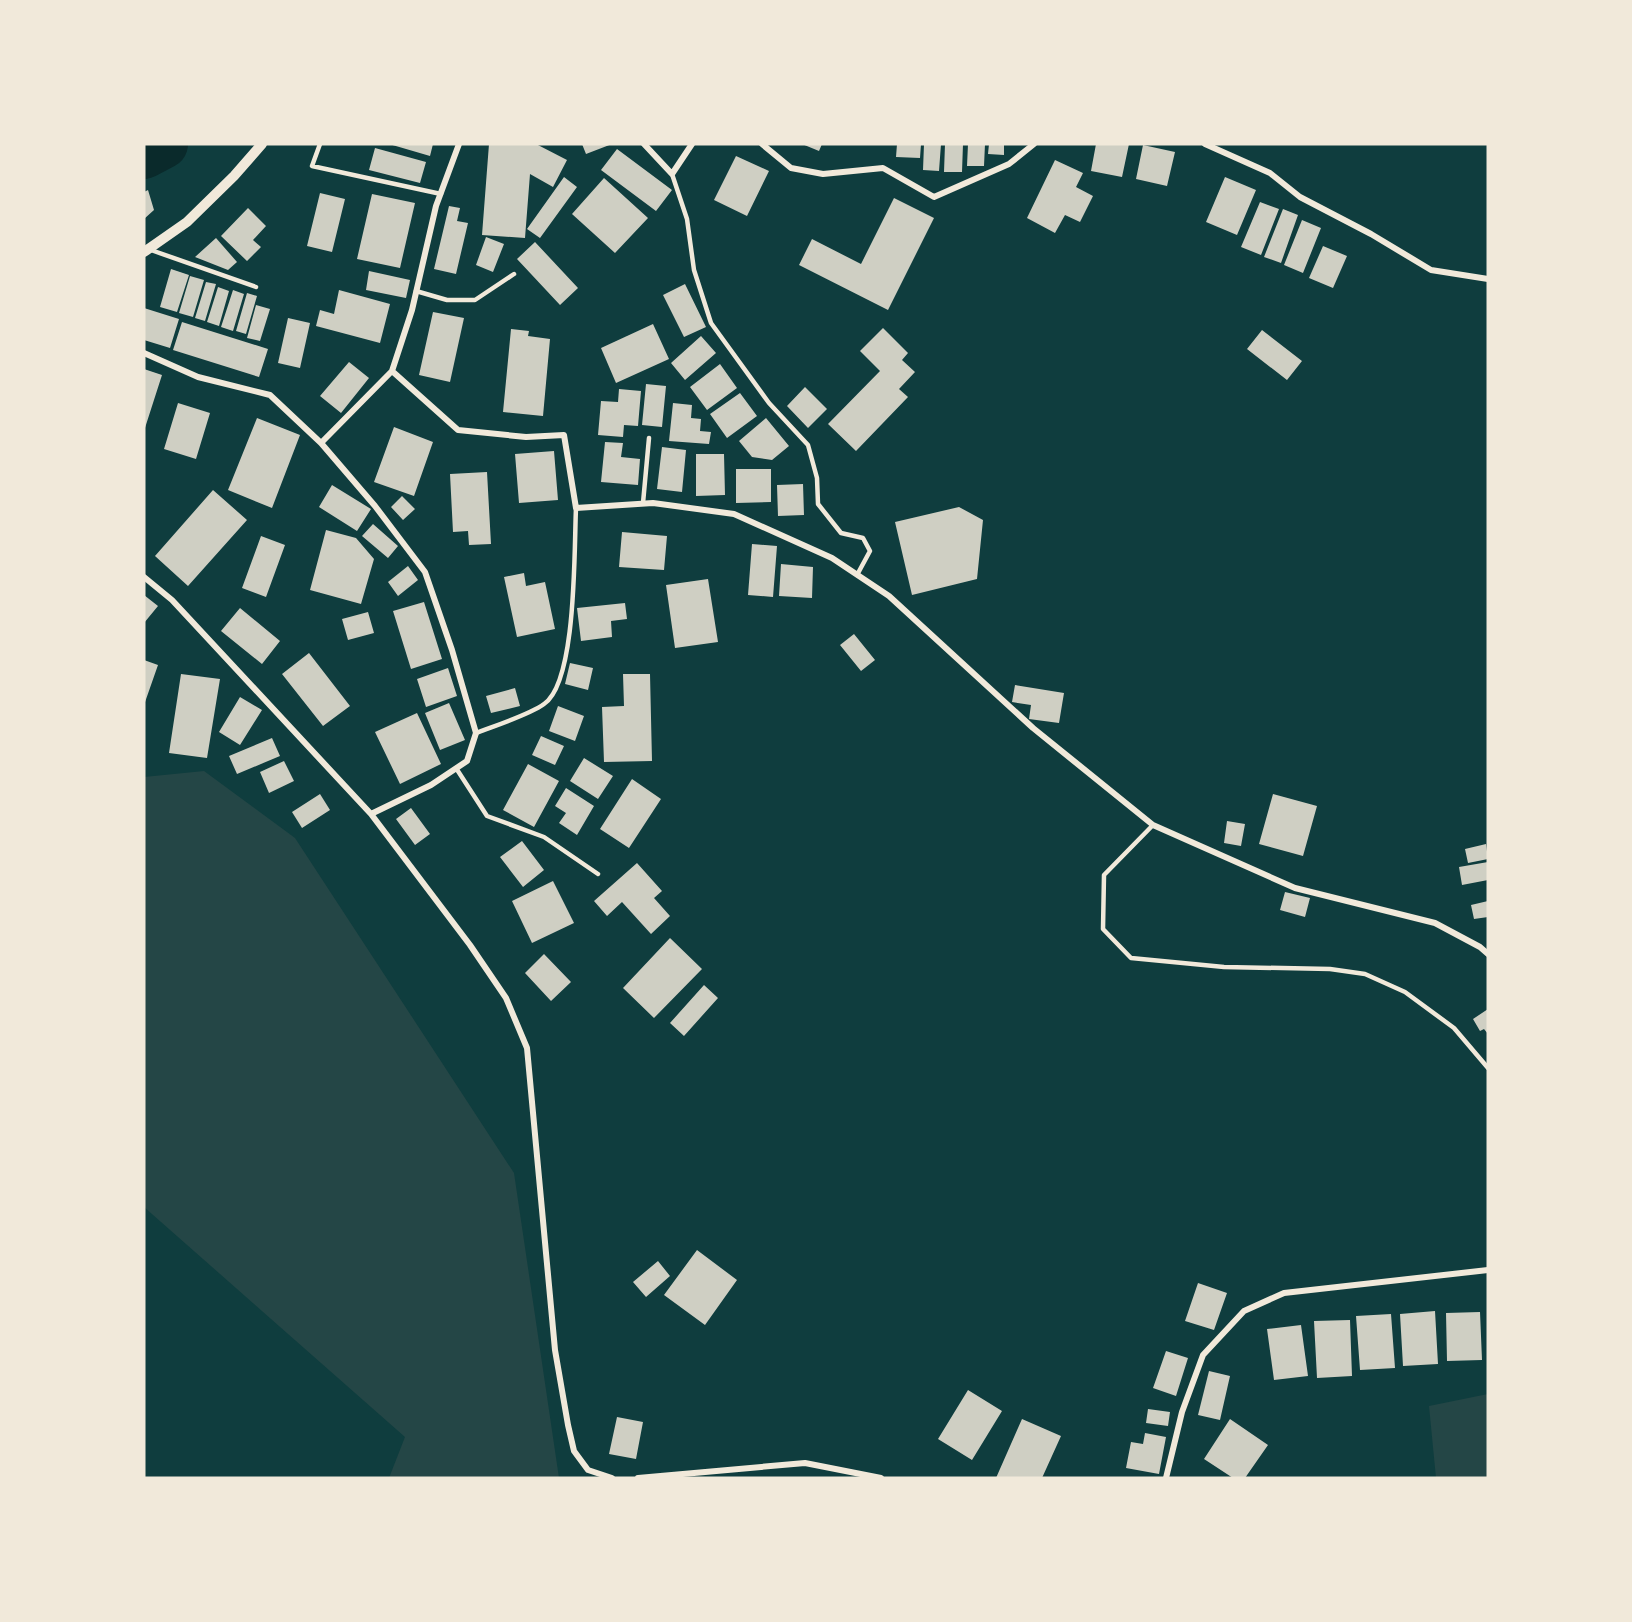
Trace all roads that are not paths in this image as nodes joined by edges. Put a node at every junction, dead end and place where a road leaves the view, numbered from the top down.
1 (262, 144) edge
2 (320, 144) edge
3 (459, 144) edge
4 (644, 144) edge
5 (692, 144) edge
6 (762, 144) edge
7 (1034, 144) edge
8 (1205, 144) edge
9 (672, 174) junction
10 (441, 194) junction
11 (147, 251) edge
12 (514, 274) dead end
13 (1488, 279) edge
14 (256, 287) dead end
15 (416, 291) junction
16 (144, 353) edge
17 (392, 370) junction
18 (649, 438) dead end
19 (321, 443) junction
20 (644, 503) junction
21 (576, 508) junction
22 (857, 575) junction
23 (144, 577) edge
24 (476, 733) junction
25 (456, 768) junction
26 (371, 814) junction
27 (1153, 825) junction
28 (598, 874) dead end
29 (1488, 954) edge
30 (1488, 1068) edge
31 (1488, 1269) edge
32 (612, 1478) edge
33 (638, 1478) edge
34 (881, 1478) edge
35 (1166, 1478) edge

1 - 11 street
2 - 10 lane
3 - 10 street
4 - 9 street
5 - 9 street
6 - 7 street
8 - 13 street
9 - 22 lane
10 - 15 street
11 - 14 lane
12 - 15 lane
15 - 17 street
16 - 19 street
17 - 19 street
17 - 21 street
18 - 20 lane
19 - 24 street
20 - 21 street
20 - 22 street
21 - 24 lane
22 - 27 street
23 - 26 street
24 - 25 street
25 - 26 street
25 - 28 lane
26 - 32 street
27 - 29 street
27 - 30 lane
31 - 35 street
33 - 34 street

